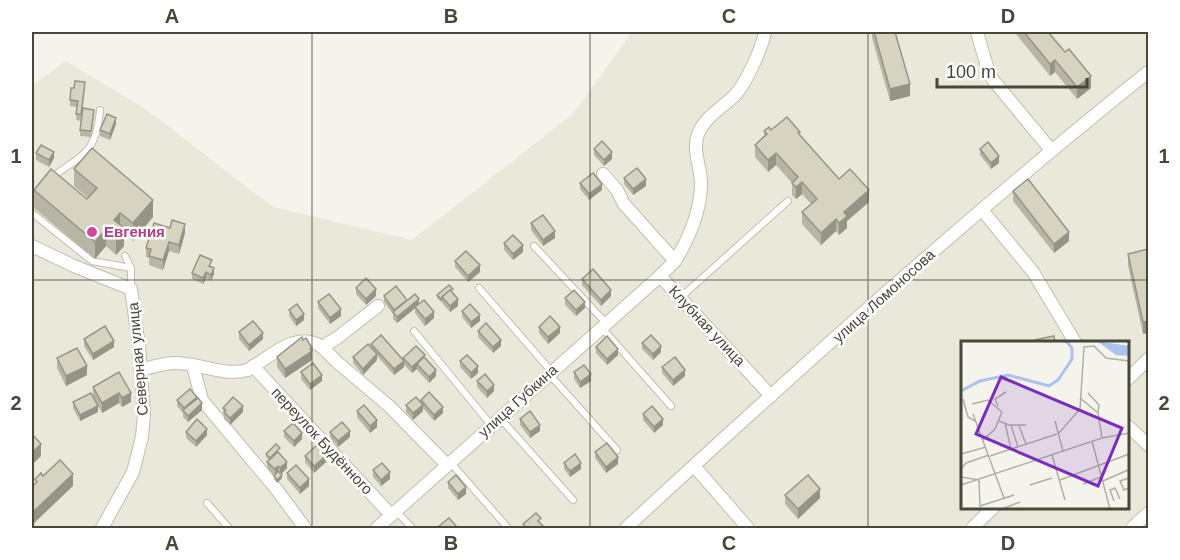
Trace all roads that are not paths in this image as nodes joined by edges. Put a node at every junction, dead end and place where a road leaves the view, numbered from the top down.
1 (765, 32) edge
2 (977, 32) edge
3 (1149, 72) edge
4 (100, 110) dead end
5 (1051, 150) junction
6 (603, 174) dead end
7 (47, 181) edge
8 (788, 201) dead end
9 (982, 210) junction
10 (32, 213) edge
11 (32, 246) edge
12 (534, 246) dead end
13 (125, 256) dead end
14 (675, 261) junction
15 (131, 268) junction
16 (660, 276) junction
17 (479, 288) dead end
18 (132, 289) junction
19 (680, 298) junction
20 (378, 306) dead end
21 (604, 325) junction
22 (414, 331) dead end
23 (1074, 341) edge
24 (322, 347) junction
25 (1149, 358) edge
26 (193, 366) junction
27 (253, 366) junction
28 (140, 370) junction
29 (550, 372) junction
30 (1129, 378) edge
31 (771, 396) junction
32 (671, 406) dead end
33 (496, 421) junction
34 (1129, 427) edge
35 (1149, 445) edge
36 (617, 450) dead end
37 (448, 464) junction
38 (694, 466) junction
39 (573, 500) dead end
40 (207, 502) dead end
41 (991, 509) edge
42 (393, 513) junction
43 (1149, 513) edge
44 (102, 528) edge
45 (230, 528) edge
46 (305, 528) edge
47 (377, 528) edge
48 (412, 528) edge
49 (508, 528) edge
50 (626, 528) edge
51 (748, 528) edge
52 (972, 528) edge
53 (1132, 528) edge

1 - 14 street
2 - 5 street
3 - 5 street, улица Ломоносова
4 - 7 lane
5 - 9 street, улица Ломоносова
6 - 14 street, Клубная улица
8 - 19 lane
9 - 23 street
9 - 31 street, улица Ломоносова
10 - 15 lane
11 - 18 street, Северная улица
12 - 21 lane
13 - 15 lane
14 - 16 street, Клубная улица
15 - 18 lane
16 - 19 street, Клубная улица
16 - 21 street, улица Губкина
17 - 29 lane
18 - 28 street, Северная улица
19 - 31 street, Клубная улица
20 - 24 street
21 - 29 street, улица Губкина
21 - 32 lane
22 - 33 lane
24 - 27 street
24 - 37 street
25 - 30 street
26 - 27 street
26 - 28 street
26 - 46 street
27 - 42 street, переулок Будённого
28 - 44 street, Северная улица
29 - 33 street, улица Губкина
29 - 36 lane
31 - 38 street, улица Ломоносова
33 - 37 street, улица Губкина
33 - 39 lane
34 - 35 street
37 - 42 street, улица Губкина
37 - 49 lane
38 - 50 street, улица Ломоносова
38 - 51 street
40 - 45 lane
41 - 52 street
42 - 47 street, улица Губкина
42 - 48 lane, переулок Будённого
43 - 53 street

